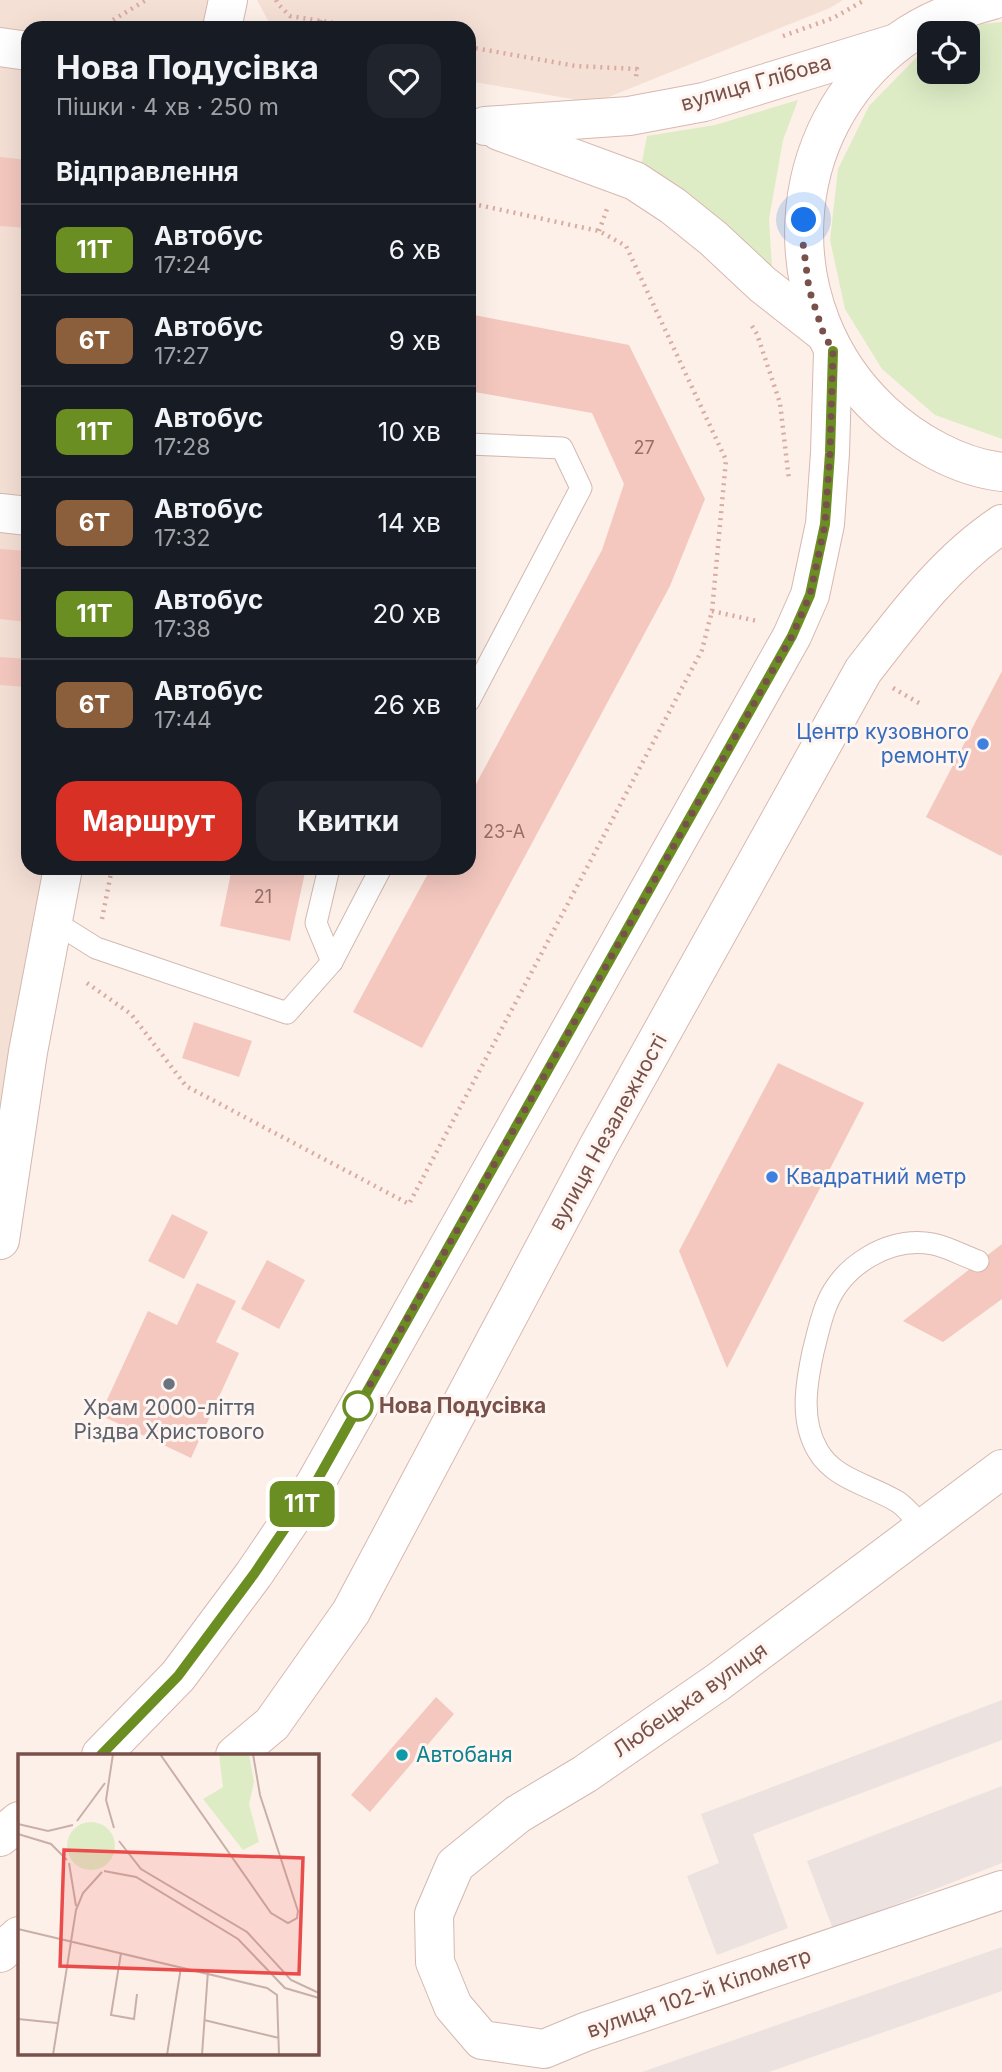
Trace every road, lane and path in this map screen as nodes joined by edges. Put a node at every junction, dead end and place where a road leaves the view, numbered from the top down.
1 (146, 0) edge
2 (228, 0) edge
3 (276, 0) edge
4 (993, 0) edge
5 (113, 20) dead end
6 (321, 20) joint
7 (224, 21) edge
8 (326, 21) edge
9 (899, 42) junction
10 (0, 47) edge
11 (476, 48) edge
12 (21, 50) edge
13 (637, 69) dead end
14 (477, 124) edge
15 (610, 201) dead end
16 (476, 205) edge
17 (599, 232) junction
18 (828, 342) junction
19 (476, 444) edge
20 (1002, 472) edge
21 (0, 513) edge
22 (21, 515) edge
23 (1002, 524) edge
24 (712, 611) junction
25 (757, 621) dead end
26 (883, 682) dead end
27 (476, 688) edge
28 (919, 703) dead end
29 (61, 875) edge
30 (111, 875) edge
31 (327, 875) edge
32 (377, 875) edge
33 (53, 921) junction
34 (96, 948) junction
35 (332, 962) junction
36 (87, 983) dead end
37 (14, 1050) edge
38 (0, 1240) edge
39 (978, 1261) dead end
40 (1002, 1469) edge
41 (924, 1528) junction
42 (103, 1754) edge
43 (236, 1754) edge
44 (18, 1822) edge
45 (0, 1837) edge
46 (1002, 1889) edge
47 (18, 1937) edge
48 (0, 1953) edge
49 (435, 1962) joint

1 - 5 path
2 - 7 main road
3 - 6 path
4 - 9 main road
6 - 8 path
9 - 14 main road, вулиця Глібова
9 - 18 main road
10 - 12 main road
11 - 13 path
14 - 18 main road, вулиця Глібова
15 - 17 path
16 - 17 path
17 - 24 path
18 - 20 main road
18 - 42 main road
19 - 27 lane
21 - 22 main road
23 - 43 main road, вулиця Незалежності
24 - 25 path
24 - 36 path
26 - 28 path
29 - 33 main road
30 - 34 path
31 - 35 lane
32 - 35 lane
33 - 34 lane
33 - 37 main road
34 - 35 lane
37 - 38 main road
39 - 41 lane
40 - 41 main road, Любецька вулиця
41 - 49 main road, Любецька вулиця
44 - 45 main road
46 - 49 main road, вулиця 102-й Кілометр
47 - 48 main road

